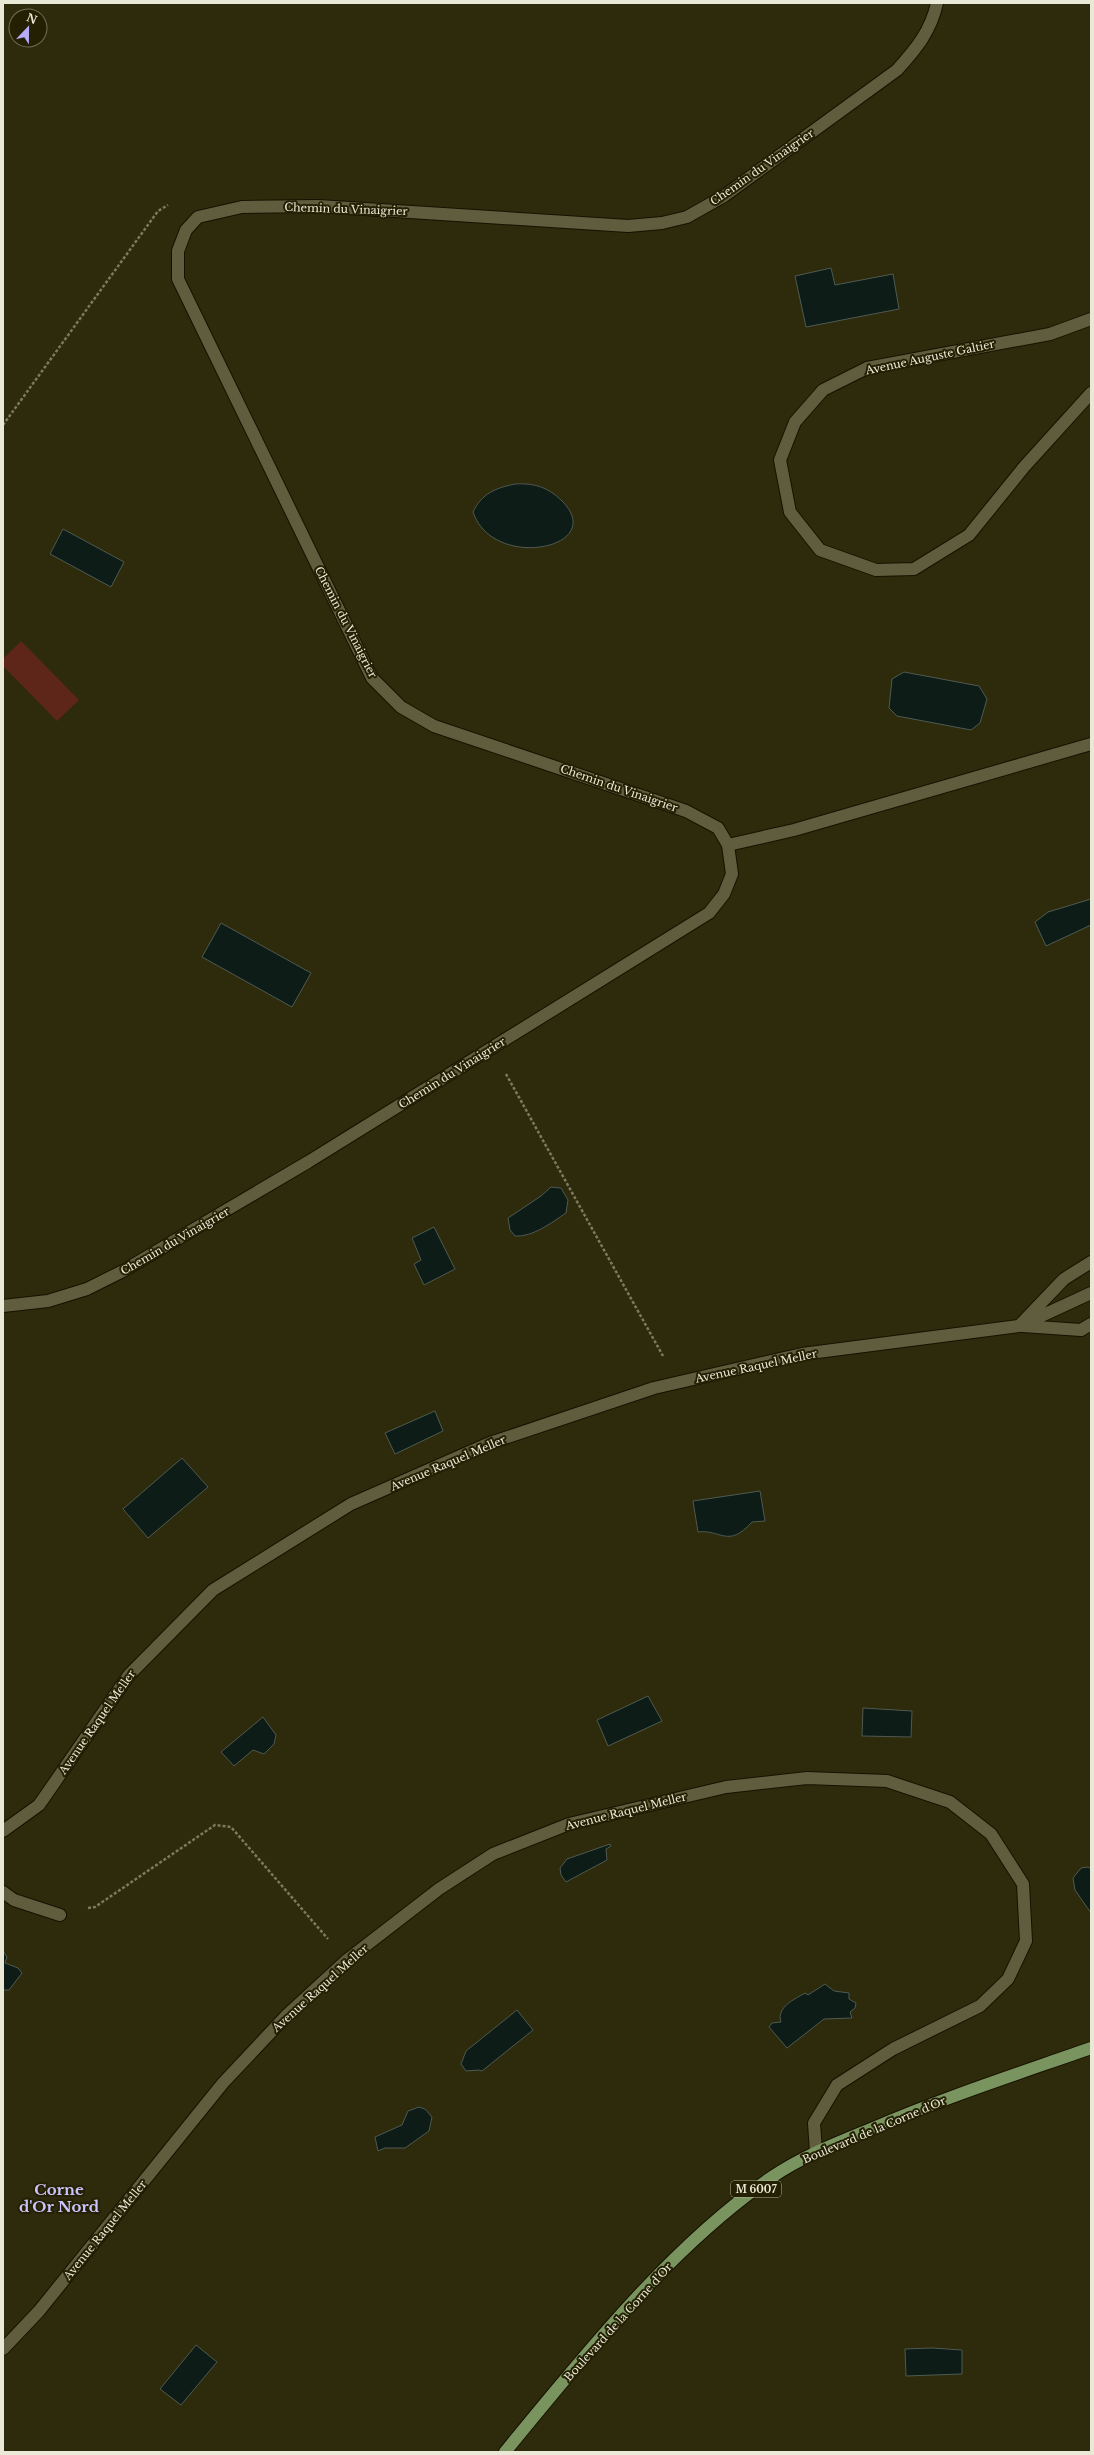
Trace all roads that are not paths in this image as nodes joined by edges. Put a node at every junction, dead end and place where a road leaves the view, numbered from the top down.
1 (937, 3) edge
2 (1091, 319) edge
3 (1091, 393) edge
4 (1091, 744) edge
5 (728, 845) junction
6 (1091, 1262) edge
7 (1091, 1294) edge
8 (3, 1306) edge
9 (1091, 1324) edge
10 (1019, 1326) junction
11 (3, 1831) edge
12 (3, 1892) edge
13 (60, 1915) road end
14 (1091, 2048) edge
15 (816, 2152) junction
16 (3, 2349) edge
17 (505, 2452) edge

1 - 5 street, Chemin du Vinaigrier
2 - 3 street, Avenue Auguste Galtier
4 - 5 street
5 - 8 street, Chemin du Vinaigrier
6 - 10 street
7 - 10 street
9 - 10 street
10 - 11 street, Avenue Raquel Meller
12 - 13 street
14 - 15 main road, Boulevard de la Corne d'Or / M 6007
15 - 16 street, Avenue Raquel Meller
15 - 17 main road, Boulevard de la Corne d'Or / M 6007

